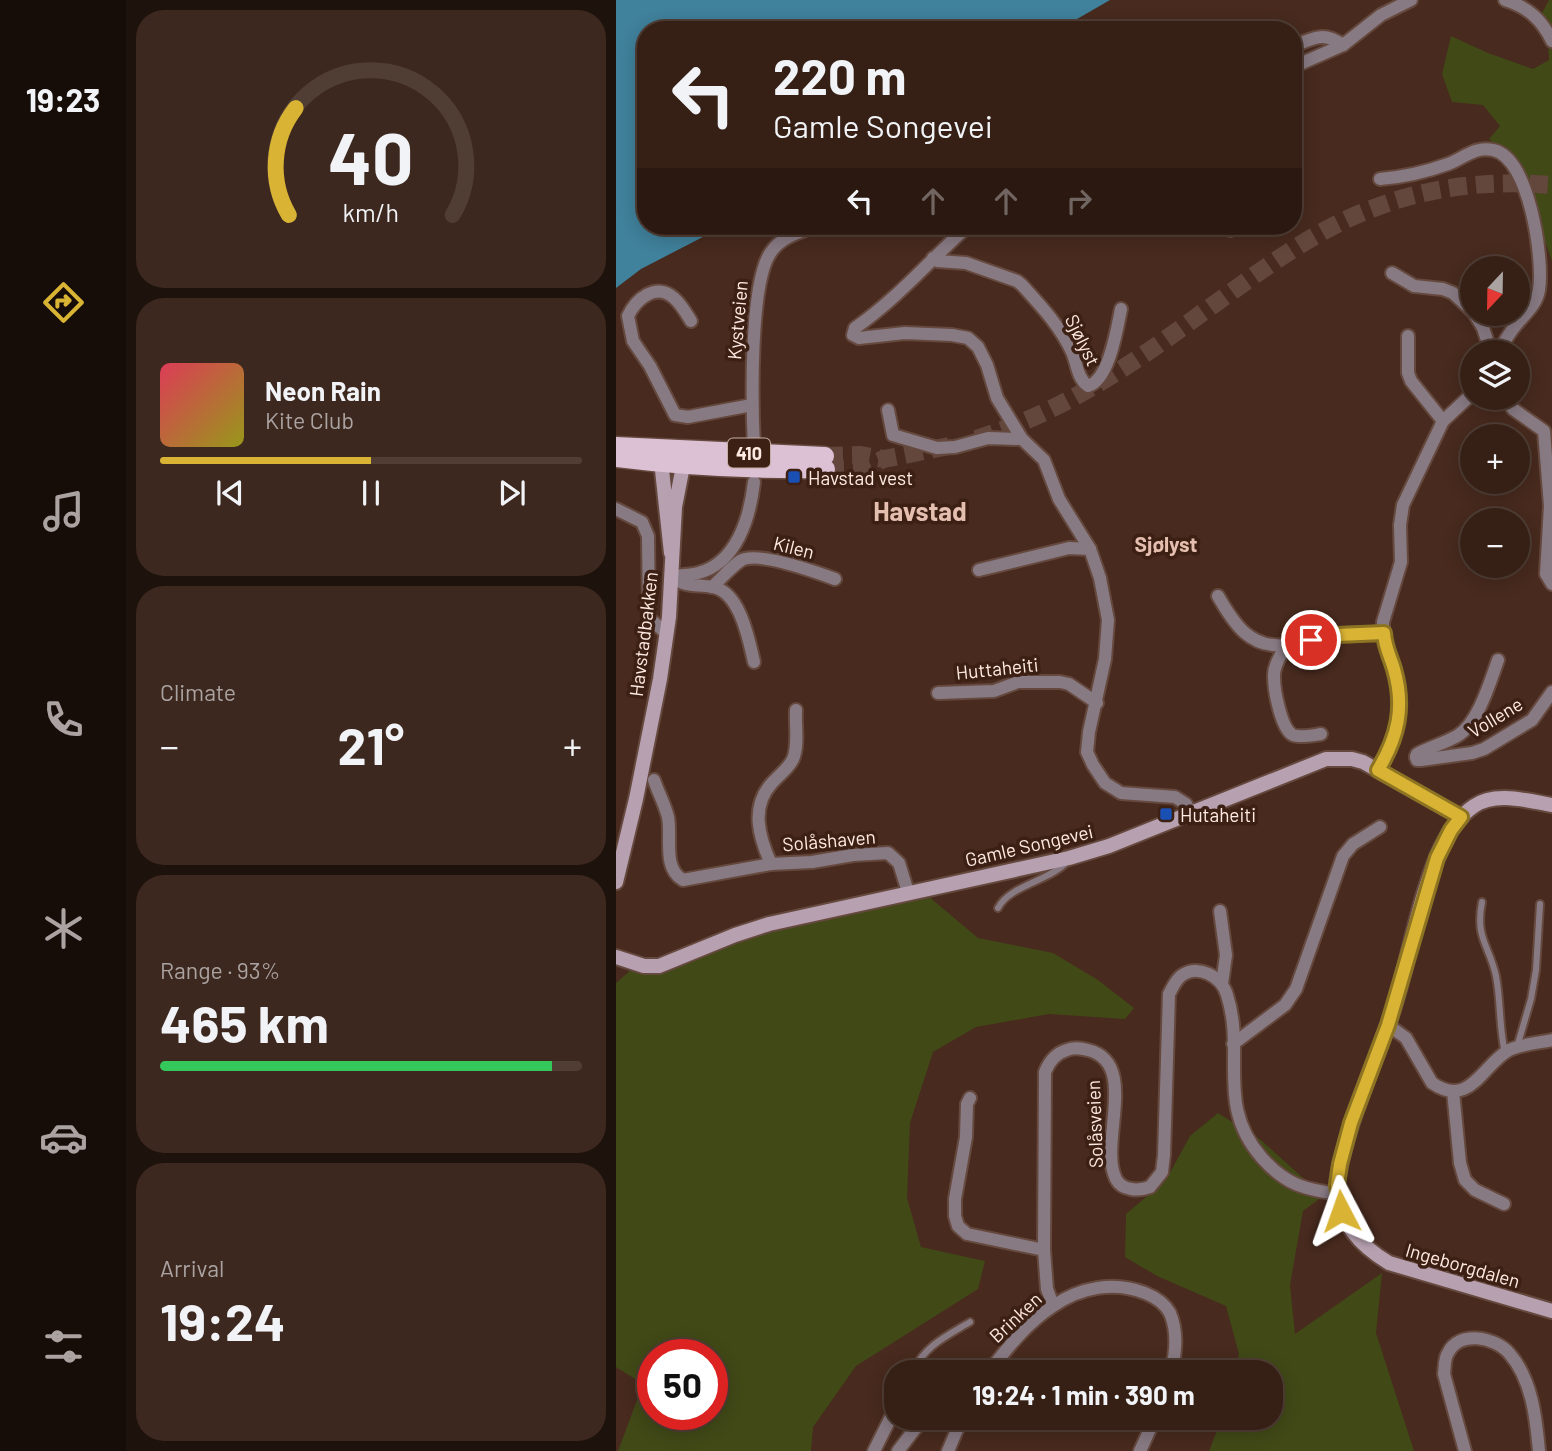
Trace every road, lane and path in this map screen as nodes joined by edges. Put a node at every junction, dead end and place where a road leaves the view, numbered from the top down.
1 (1412, 0) edge
2 (1505, 0) edge
3 (1552, 41) edge
4 (1302, 43) edge
5 (1343, 45) junction
6 (1302, 64) edge
7 (1380, 179) dead end
8 (796, 235) edge
9 (958, 235) edge
10 (933, 258) junction
11 (1392, 273) dead end
12 (1460, 300) edge
13 (1121, 309) dead end
14 (691, 321) dead end
15 (1408, 337) dead end
16 (1506, 340) edge
17 (752, 405) junction
18 (1460, 405) edge
19 (888, 410) dead end
20 (1514, 410) edge
21 (1443, 421) junction
22 (1022, 439) junction
23 (616, 446) edge
24 (754, 448) dead end
25 (668, 457) junction
26 (616, 458) edge
27 (683, 466) junction
28 (754, 482) dead end
29 (616, 509) edge
30 (1090, 549) junction
31 (671, 554) junction
32 (979, 570) dead end
33 (671, 576) junction
34 (835, 579) dead end
35 (1552, 584) edge
36 (712, 587) junction
37 (1218, 596) dead end
38 (667, 633) junction
39 (1384, 633) junction
40 (1286, 645) junction
41 (1498, 660) dead end
42 (754, 662) dead end
43 (1552, 692) edge
44 (938, 693) dead end
45 (1097, 703) junction
46 (796, 710) dead end
47 (1321, 734) dead end
48 (1378, 770) junction
49 (654, 780) dead end
50 (1552, 805) edge
51 (1190, 812) junction
52 (1461, 817) junction
53 (1380, 827) dead end
54 (1069, 858) junction
55 (771, 864) junction
56 (616, 883) edge
57 (908, 892) junction
58 (1482, 902) dead end
59 (1540, 904) dead end
60 (998, 908) dead end
61 (1220, 911) dead end
62 (616, 957) edge
63 (1222, 984) junction
64 (1388, 1025) junction
65 (1552, 1040) edge
66 (1233, 1044) junction
67 (1517, 1047) junction
68 (1505, 1053) junction
69 (1453, 1091) junction
70 (970, 1098) dead end
71 (1337, 1194) junction
72 (1504, 1204) dead end
73 (1044, 1250) junction
74 (1053, 1305) junction
75 (1552, 1311) edge
76 (970, 1322) dead end
77 (918, 1360) edge
78 (999, 1360) edge
79 (1174, 1360) edge
80 (884, 1430) edge
81 (914, 1430) edge
82 (955, 1430) edge
83 (1150, 1430) edge
84 (874, 1451) edge
85 (898, 1451) edge
86 (948, 1451) edge
87 (1140, 1451) edge
88 (1465, 1451) edge
89 (1539, 1451) edge

1 - 5 street
2 - 3 street
4 - 5 street
5 - 6 street
7 - 16 street
8 - 17 street, Kystveien
9 - 10 street
10 - 13 street, Sjølyst
10 - 22 street
11 - 12 street
14 - 17 street
15 - 21 street
17 - 24 street, Kystveien
18 - 21 street
19 - 22 street
20 - 35 street
21 - 39 street
22 - 30 street
23 - 25 main road, 410
25 - 26 main road, 410
25 - 27 main road, 410
25 - 27 main road, 410
25 - 31 main road, Havstadbakken
27 - 31 main road, Havstadbakken
28 - 33 street
29 - 38 street
30 - 32 street
30 - 45 street
31 - 33 main road, Havstadbakken
33 - 36 street
33 - 38 main road, Havstadbakken
34 - 36 street, Kilen
36 - 42 street
37 - 40 street
38 - 56 main road, Havstadbakken
39 - 40 street
39 - 48 street
40 - 47 street
41 - 43 street, Vollene
44 - 45 street, Huttaheiti
45 - 51 street
46 - 55 street, Solåshaven
48 - 51 main road, Gamle Songevei
48 - 52 main road, Gamle Songevei
49 - 55 street, Solåshaven
50 - 52 main road
51 - 54 main road, Gamle Songevei
52 - 64 main road, Ingeborgdalen
53 - 66 street
54 - 57 main road, Gamle Songevei
54 - 60 lane
55 - 57 street, Solåshaven
57 - 62 main road, Gamle Songevei
58 - 68 lane
59 - 67 lane
61 - 63 street
63 - 66 street
63 - 73 street, Solåsveien
64 - 69 street
64 - 71 main road, Ingeborgdalen
65 - 67 street
66 - 71 street
67 - 68 street
68 - 69 street
69 - 72 street
70 - 73 street
71 - 75 main road, Ingeborgdalen
73 - 74 street, Solåsveien
74 - 78 street, Brinken
74 - 79 street, Brinken
76 - 77 lane, Brinken
80 - 84 street
81 - 85 street
82 - 86 street
83 - 87 street
88 - 89 street

